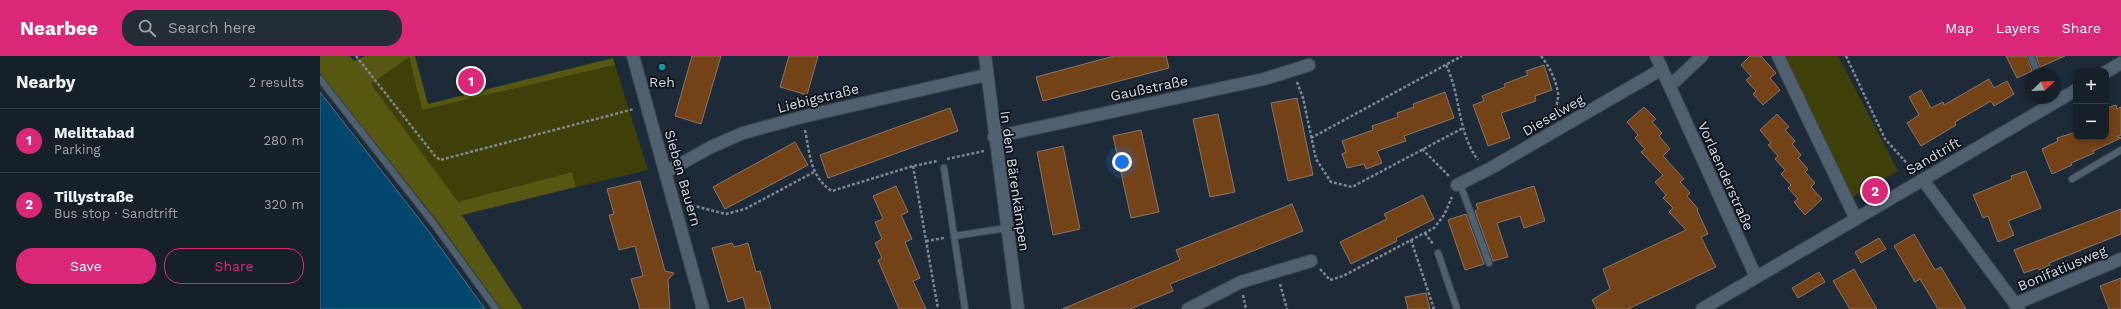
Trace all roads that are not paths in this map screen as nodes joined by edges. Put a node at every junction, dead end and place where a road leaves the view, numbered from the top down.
1 (633, 56) edge
2 (985, 56) edge
3 (1656, 56) edge
4 (1702, 56) edge
5 (1778, 56) edge
6 (2031, 56) edge
7 (2121, 63) edge
8 (1309, 65) dead end
9 (2036, 68) edge
10 (1662, 69) junction
11 (2109, 70) edge
12 (986, 75) junction
13 (320, 79) edge
14 (1670, 86) junction
15 (2073, 91) edge
16 (2061, 97) edge
17 (2046, 104) edge
18 (995, 142) junction
19 (2121, 150) edge
20 (944, 168) dead end
21 (666, 172) junction
22 (2072, 179) dead end
23 (1923, 180) junction
24 (1459, 184) joint
25 (1856, 219) junction
26 (1007, 228) junction
27 (954, 236) junction
28 (1438, 253) dead end
29 (2121, 259) edge
30 (1311, 261) road end
31 (1489, 263) dead end
32 (1756, 277) junction
33 (2017, 306) edge
34 (496, 309) edge
35 (703, 309) edge
36 (965, 309) edge
37 (1018, 309) edge
38 (1188, 309) edge
39 (1457, 309) edge
40 (1702, 309) edge

1 - 21 street, Sieben Bauern
2 - 12 street, In den Bärenkämpen
3 - 10 street, Vorlaenderstraße
4 - 14 street
5 - 25 street
6 - 9 lane
7 - 11 street
8 - 18 street, Gaußstraße
10 - 14 street, Vorlaenderstraße
10 - 24 street, Dieselweg
12 - 18 street, In den Bärenkämpen
12 - 21 street, Liebigstraße
13 - 34 lane
14 - 32 street, Vorlaenderstraße
15 - 16 street, Sandtrift
17 - 23 street, Sandtrift
18 - 26 street, In den Bärenkämpen
19 - 22 lane
20 - 27 lane
21 - 35 street, Sieben Bauern
23 - 25 street, Sandtrift
23 - 33 street
24 - 31 lane
25 - 32 street, Sandtrift
26 - 27 lane
26 - 37 street, In den Bärenkämpen
27 - 36 lane
28 - 39 lane
29 - 33 street, Bonifatiusweg
30 - 38 street
32 - 40 street, Sandtrift

